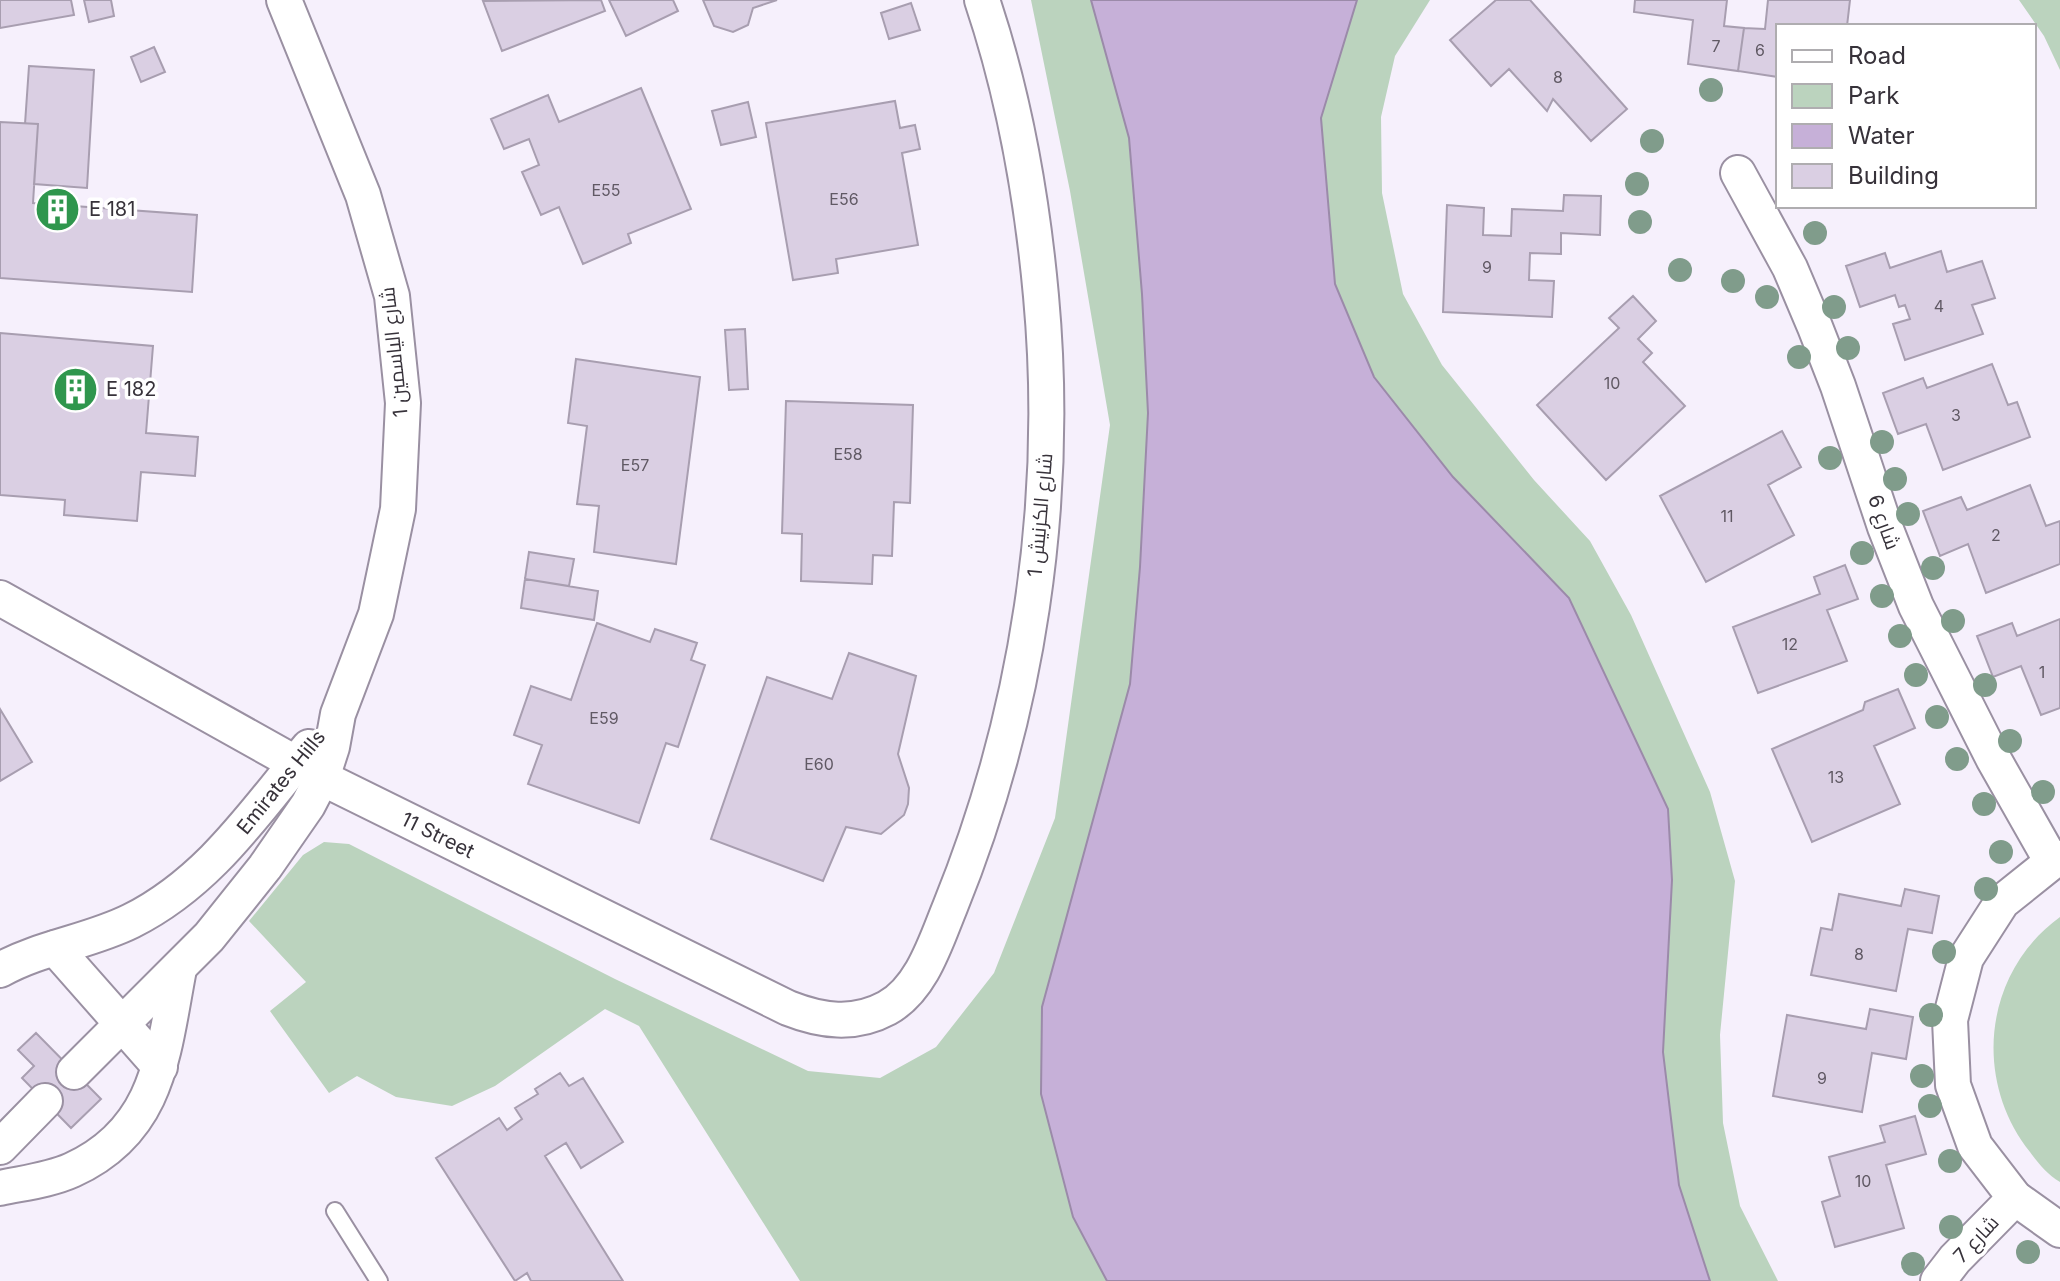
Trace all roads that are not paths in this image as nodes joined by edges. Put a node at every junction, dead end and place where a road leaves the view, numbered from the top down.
1 (284, 0) edge
2 (982, 0) edge
3 (1738, 173) dead end
4 (0, 598) edge
5 (338, 714) joint
6 (308, 771) junction
7 (2056, 860) edge
8 (55, 948) junction
9 (179, 969) junction
10 (0, 970) edge
11 (890, 1007) joint
12 (122, 1024) junction
13 (160, 1067) junction
14 (74, 1072) dead end
15 (45, 1101) dead end
16 (0, 1147) edge
17 (0, 1188) edge
18 (2015, 1198) junction
19 (335, 1211) dead end
20 (2060, 1230) edge
21 (373, 1279) edge
22 (1938, 1281) edge

1 - 5 street, شارع الياسمين 1
2 - 11 street, شارع الكرنيش 1
3 - 7 street, شارع 6
4 - 6 street, 11 Street
5 - 6 street, Emirates Hills
6 - 8 street, Emirates Hills
6 - 9 street, Emirates Hills
6 - 11 street, 11 Street
7 - 18 street
8 - 10 street, Emirates Hills
8 - 12 street
9 - 12 street, Emirates Hills
9 - 13 street
12 - 13 street
12 - 14 street, Emirates Hills
13 - 17 street
15 - 16 street
18 - 20 street
18 - 22 street, شارع 7
19 - 21 lane

